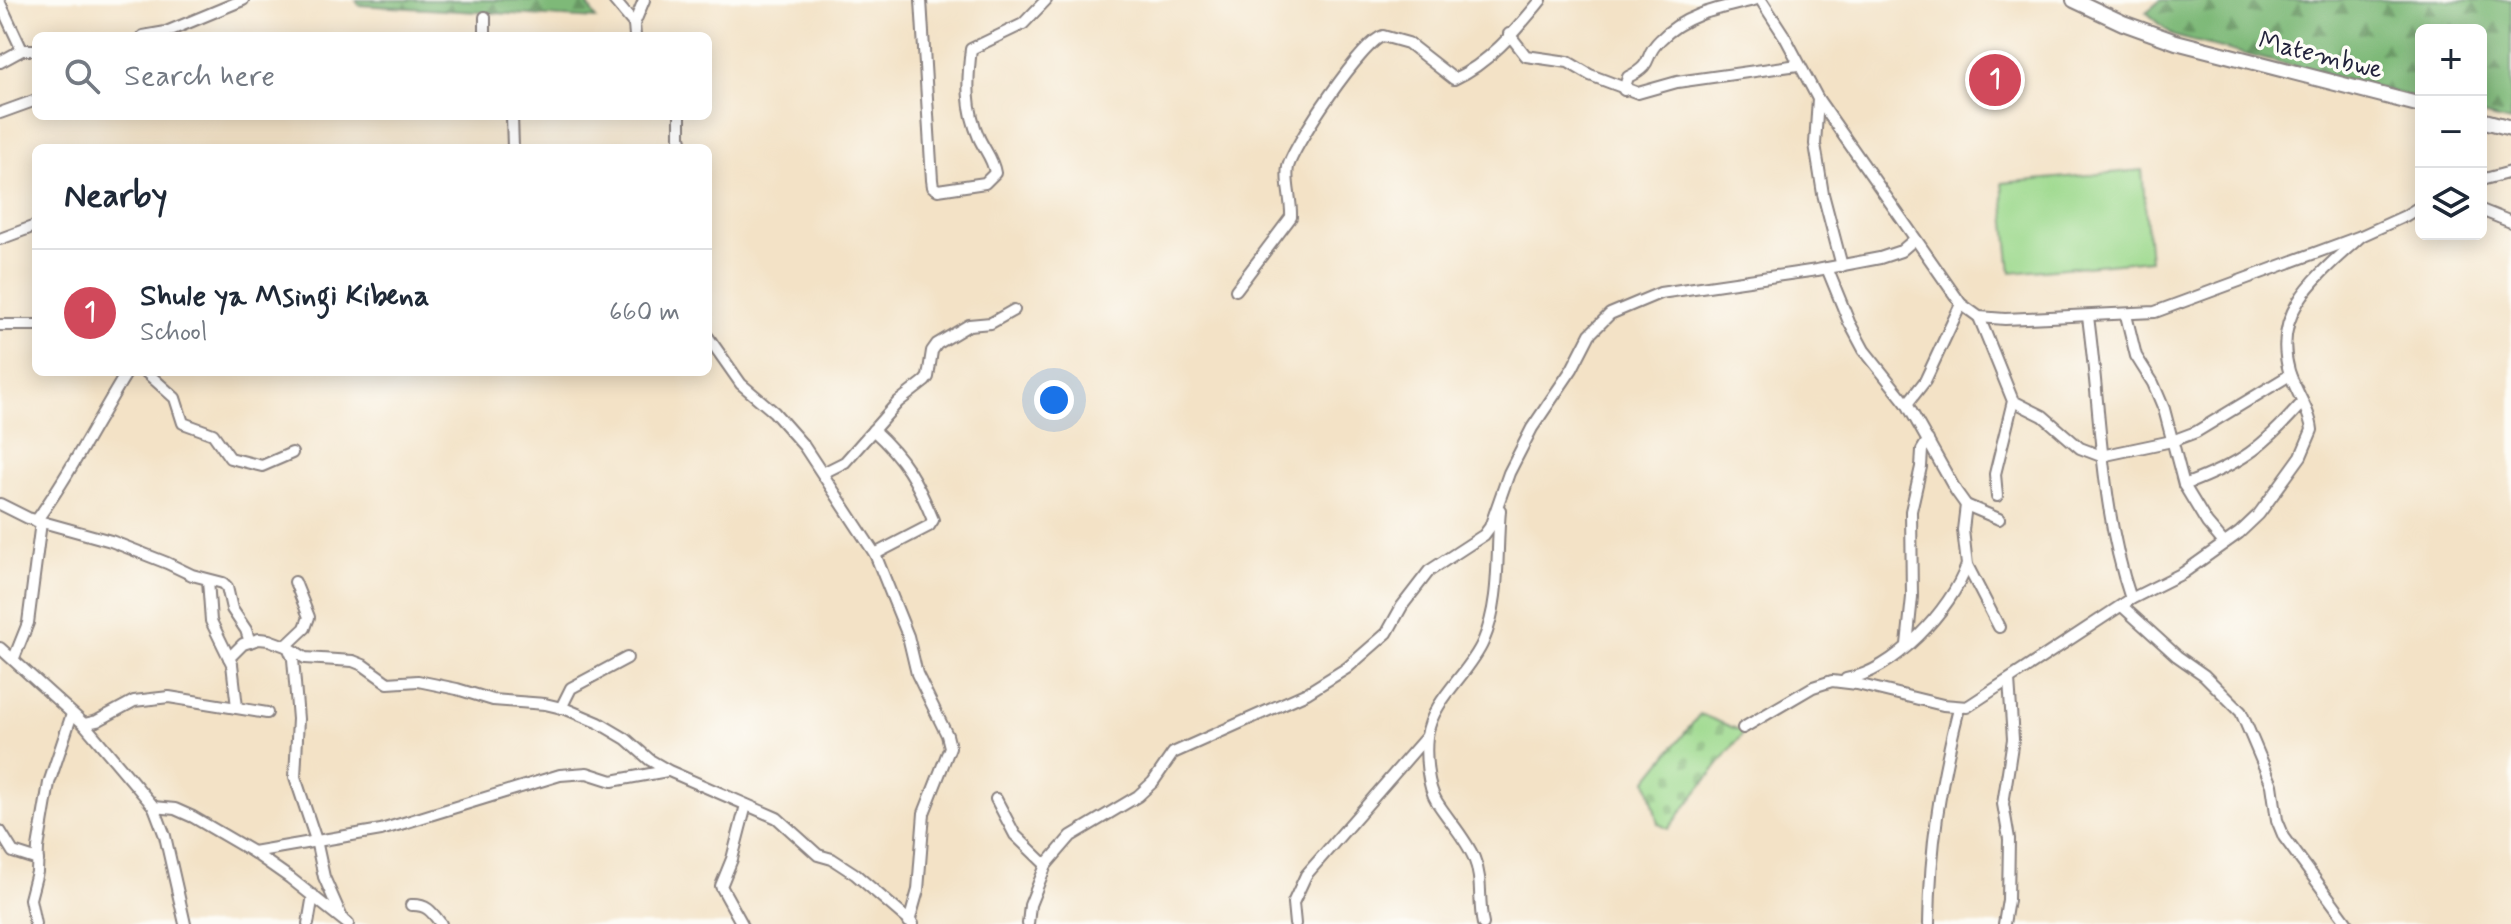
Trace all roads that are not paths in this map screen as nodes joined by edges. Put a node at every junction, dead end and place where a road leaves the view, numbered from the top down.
1 (243, 0) edge
2 (614, 0) edge
3 (644, 0) edge
4 (921, 0) edge
5 (1046, 0) edge
6 (1541, 0) edge
7 (1754, 0) edge
8 (1761, 0) edge
9 (2074, 0) edge
10 (0, 3) edge
11 (485, 17) dead end
12 (634, 24) junction
13 (166, 32) edge
14 (485, 32) edge
15 (635, 32) edge
16 (1509, 34) junction
17 (22, 50) junction
18 (32, 50) edge
19 (0, 62) edge
20 (1798, 65) junction
21 (1624, 90) junction
22 (1818, 99) junction
23 (32, 101) edge
24 (2415, 103) edge
25 (0, 113) edge
26 (512, 120) edge
27 (680, 120) edge
28 (2487, 122) edge
29 (2511, 128) edge
30 (513, 144) edge
31 (683, 144) edge
32 (2511, 172) edge
33 (2487, 178) edge
34 (2415, 210) edge
35 (2487, 212) edge
36 (2415, 214) edge
37 (2405, 216) junction
38 (2511, 222) edge
39 (32, 227) edge
40 (2361, 236) junction
41 (0, 239) edge
42 (1915, 239) junction
43 (1842, 266) junction
44 (1827, 268) junction
45 (1236, 290) dead end
46 (1961, 304) junction
47 (1014, 310) dead end
48 (2126, 315) junction
49 (1979, 317) junction
50 (2088, 317) junction
51 (0, 325) edge
52 (32, 325) edge
53 (712, 343) edge
54 (2290, 375) junction
55 (125, 376) edge
56 (150, 376) edge
57 (2013, 401) junction
58 (2302, 403) junction
59 (1907, 404) junction
60 (873, 430) junction
61 (1928, 440) junction
62 (2172, 441) junction
63 (292, 453) dead end
64 (2101, 456) junction
65 (823, 473) junction
66 (2184, 485) junction
67 (1502, 491) junction
68 (1997, 496) dead end
69 (0, 504) edge
70 (1966, 505) junction
71 (1999, 519) dead end
72 (39, 522) junction
73 (2224, 543) junction
74 (875, 554) junction
75 (1967, 565) junction
76 (208, 580) junction
77 (295, 582) dead end
78 (2126, 603) junction
79 (1999, 627) dead end
80 (250, 642) junction
81 (1907, 645) junction
82 (287, 647) junction
83 (0, 648) edge
84 (14, 658) junction
85 (229, 658) junction
86 (627, 658) dead end
87 (2009, 680) junction
88 (1832, 681) junction
89 (237, 707) junction
90 (561, 708) junction
91 (1959, 708) junction
92 (267, 713) dead end
93 (72, 714) junction
94 (84, 724) junction
95 (1743, 728) dead end
96 (1427, 736) junction
97 (669, 771) junction
98 (996, 799) dead end
99 (746, 805) junction
100 (154, 807) junction
101 (0, 831) edge
102 (316, 840) junction
103 (253, 852) junction
104 (38, 860) junction
105 (1046, 865) junction
106 (313, 895) junction
107 (411, 905) dead end
108 (345, 921) edge
109 (911, 923) edge
110 (35, 924) edge
111 (185, 924) edge
112 (308, 924) edge
113 (441, 924) edge
114 (742, 924) edge
115 (1028, 924) edge
116 (1295, 924) edge
117 (1483, 924) edge
118 (1929, 924) edge
119 (2004, 924) edge
120 (2348, 924) edge

1 - 13 street
2 - 12 street
3 - 12 street
4 - 5 street
6 - 16 street
7 - 21 street
8 - 20 street
9 - 24 main road, Matembwe
10 - 17 street
11 - 14 street
12 - 15 street
16 - 21 street
16 - 45 street
17 - 18 street
17 - 19 street
20 - 21 street
20 - 22 street
22 - 42 street
22 - 43 street
23 - 25 street
26 - 30 street
27 - 31 street
28 - 29 main road
32 - 33 street
34 - 37 street
35 - 38 street
36 - 37 street
37 - 40 street
39 - 41 street
40 - 48 street
40 - 54 street
42 - 43 street
42 - 46 street
43 - 44 street
44 - 59 street
44 - 67 street
46 - 49 street
46 - 59 street
47 - 60 street
48 - 50 street
48 - 62 street
49 - 50 street
49 - 57 street
50 - 64 street
51 - 52 street
53 - 65 street
54 - 58 street
54 - 62 street
55 - 72 street
56 - 63 street
57 - 64 street
57 - 68 street
58 - 66 street
58 - 73 street
59 - 61 street
60 - 65 street
60 - 74 street
61 - 70 street
61 - 81 street
62 - 64 street
62 - 66 street
64 - 78 street
65 - 74 street
66 - 73 street
67 - 96 street
67 - 105 street
69 - 72 street
70 - 71 street
70 - 75 street
72 - 76 street
72 - 84 street
73 - 78 street
74 - 109 street
75 - 79 street
75 - 81 street
76 - 80 street
76 - 85 street
77 - 82 street
78 - 87 street
78 - 120 street
80 - 82 street
80 - 85 street
81 - 88 street
82 - 90 street
82 - 102 street
83 - 84 street
84 - 93 street
85 - 89 street
86 - 90 street
87 - 91 street
87 - 119 street
88 - 91 street
88 - 95 street
89 - 92 street
89 - 94 street
90 - 97 street
91 - 118 street
93 - 94 street
93 - 104 street
94 - 100 street
96 - 116 street
96 - 117 street
97 - 99 street
97 - 102 street
98 - 105 street
99 - 109 street
99 - 114 street
100 - 103 street
100 - 111 street
101 - 104 street
102 - 103 street
102 - 108 street
103 - 106 street
104 - 110 street
105 - 115 street
106 - 108 street
106 - 112 street
107 - 113 street

